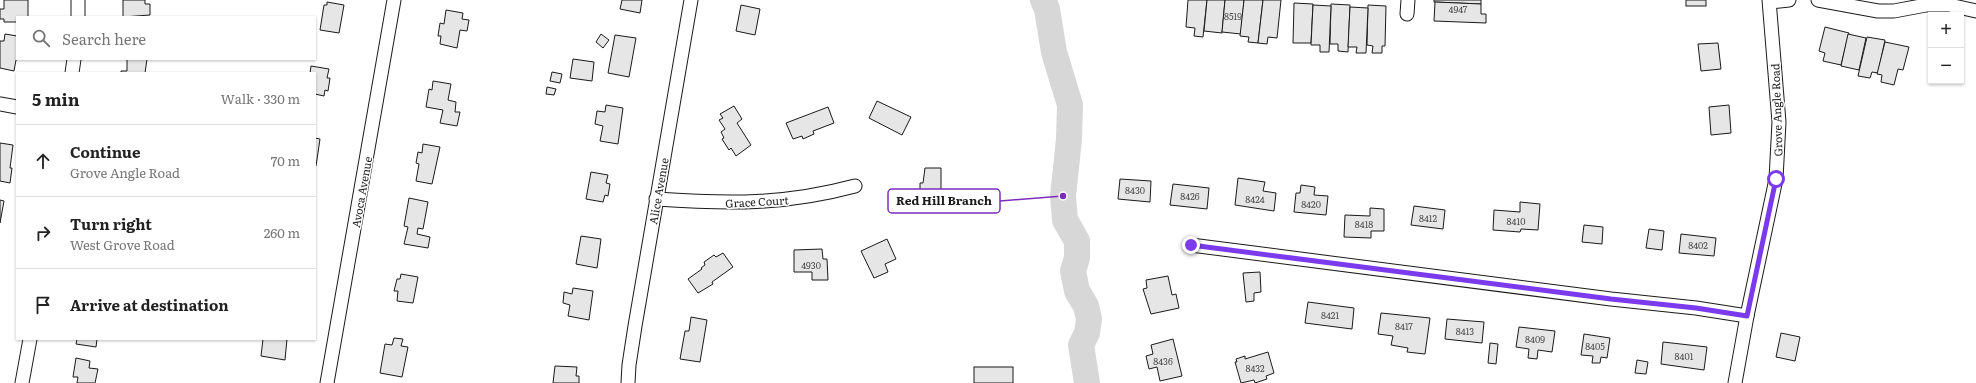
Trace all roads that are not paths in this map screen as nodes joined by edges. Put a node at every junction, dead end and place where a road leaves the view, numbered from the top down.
1 (78, 0) edge
2 (394, 0) edge
3 (691, 0) edge
4 (1408, 0) edge
5 (1789, 0) edge
6 (1818, 0) edge
7 (1770, 1) edge
8 (1867, 5) edge
9 (1976, 11) edge
10 (1407, 14) dead end
11 (78, 16) edge
12 (74, 60) edge
13 (72, 72) edge
14 (0, 104) edge
15 (16, 107) edge
16 (855, 186) dead end
17 (656, 199) junction
18 (1191, 245) dead end
19 (1747, 316) junction
20 (30, 340) edge
21 (22, 383) edge
22 (328, 383) edge
23 (628, 383) edge
24 (1735, 383) edge

1 - 11 street
2 - 22 street, Avoca Avenue
3 - 17 street, Alice Avenue
4 - 10 street
5 - 7 street
6 - 8 street
7 - 19 street, Grove Angle Road
8 - 9 street
12 - 13 street
14 - 15 street
16 - 17 street, Grace Court
17 - 23 street, Alice Avenue
18 - 19 street
19 - 24 street, Grove Angle Road
20 - 21 street

